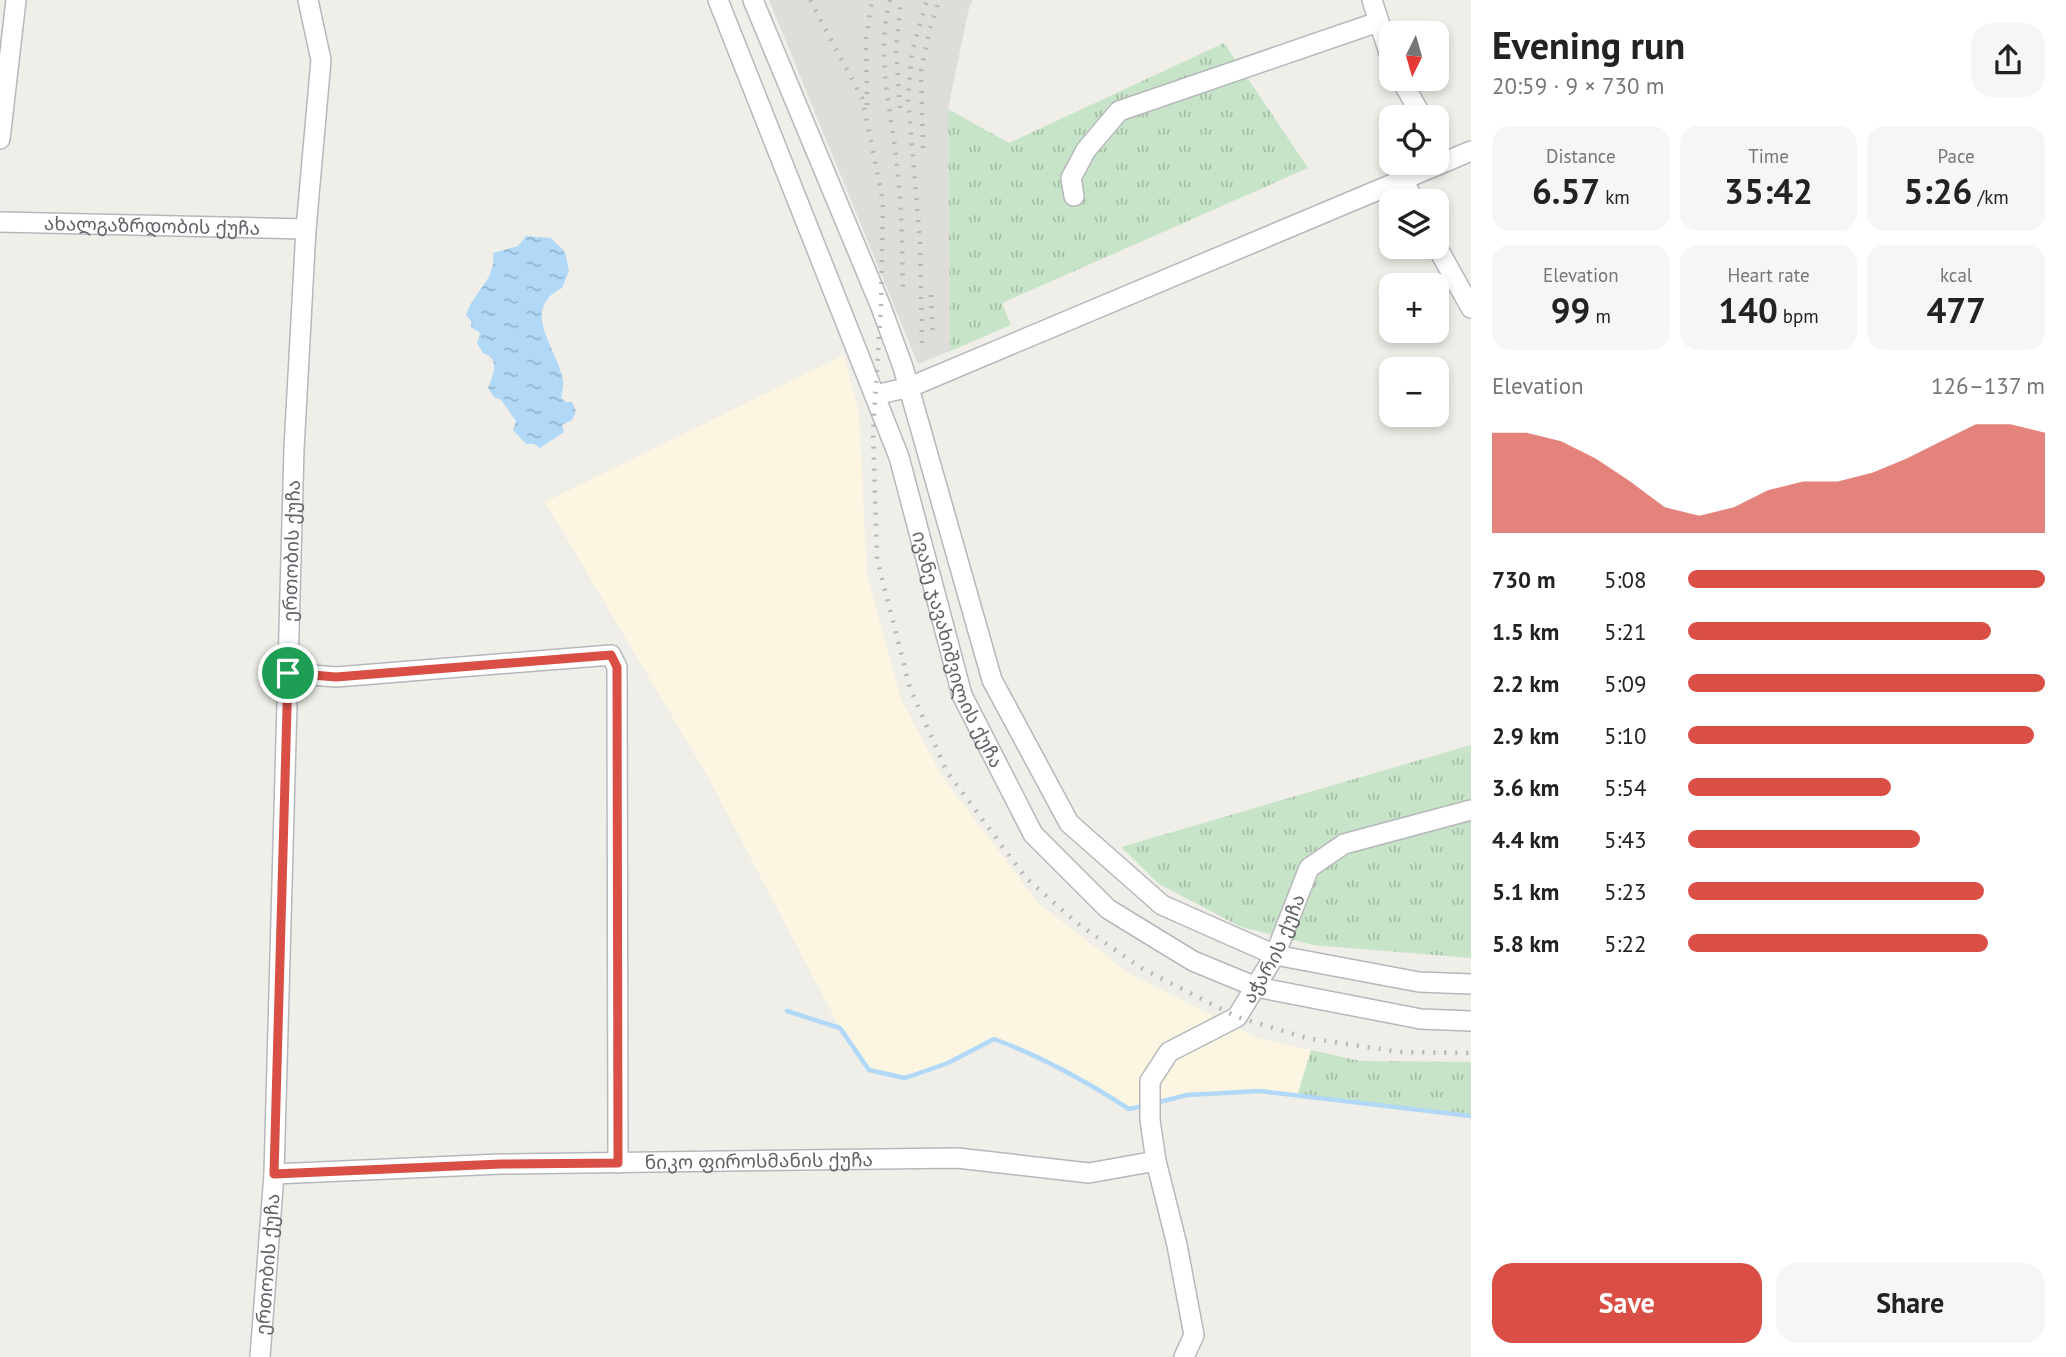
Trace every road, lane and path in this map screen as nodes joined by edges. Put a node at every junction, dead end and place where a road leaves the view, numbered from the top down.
1 (16, 0) edge
2 (308, 0) edge
3 (718, 0) edge
4 (753, 0) edge
5 (1372, 0) edge
6 (1378, 22) junction
7 (1379, 25) edge
8 (0, 139) edge
9 (1471, 151) edge
10 (1449, 153) edge
11 (1409, 175) edge
12 (1403, 179) junction
13 (1408, 189) edge
14 (1074, 196) dead end
15 (0, 222) edge
16 (306, 229) junction
17 (1444, 259) edge
18 (1471, 308) edge
19 (910, 387) junction
20 (875, 395) junction
21 (288, 673) junction
22 (1471, 810) edge
23 (1275, 955) junction
24 (1471, 984) edge
25 (1256, 987) junction
26 (1471, 1021) edge
27 (1156, 1161) junction
28 (618, 1163) junction
29 (274, 1174) junction
30 (260, 1357) edge
31 (1184, 1357) edge

1 - 8 street
2 - 16 street, ერთობის ქუჩა
3 - 20 street, ივანე ჯავახიშვილის ქუჩა
4 - 19 street
5 - 6 street
6 - 7 street
6 - 14 street
9 - 10 street
11 - 12 street
12 - 13 street
12 - 19 street
15 - 16 street, ახალგაზრდობის ქუჩა
16 - 21 street, ერთობის ქუჩა
17 - 18 street
19 - 20 street
19 - 23 street
20 - 25 street, ივანე ჯავახიშვილის ქუჩა
21 - 28 street
21 - 29 street, ერთობის ქუჩა
22 - 23 street, აჭარის ქუჩა
23 - 24 street
23 - 25 street, აჭარის ქუჩა
25 - 26 street, ივანე ჯავახიშვილის ქუჩა
25 - 27 street, აჭარის ქუჩა
27 - 28 street, ნიკო ფიროსმანის ქუჩა
27 - 31 street, აჭარის ქუჩა
28 - 29 street, ნიკო ფიროსმანის ქუჩა
29 - 30 street, ერთობის ქუჩა

